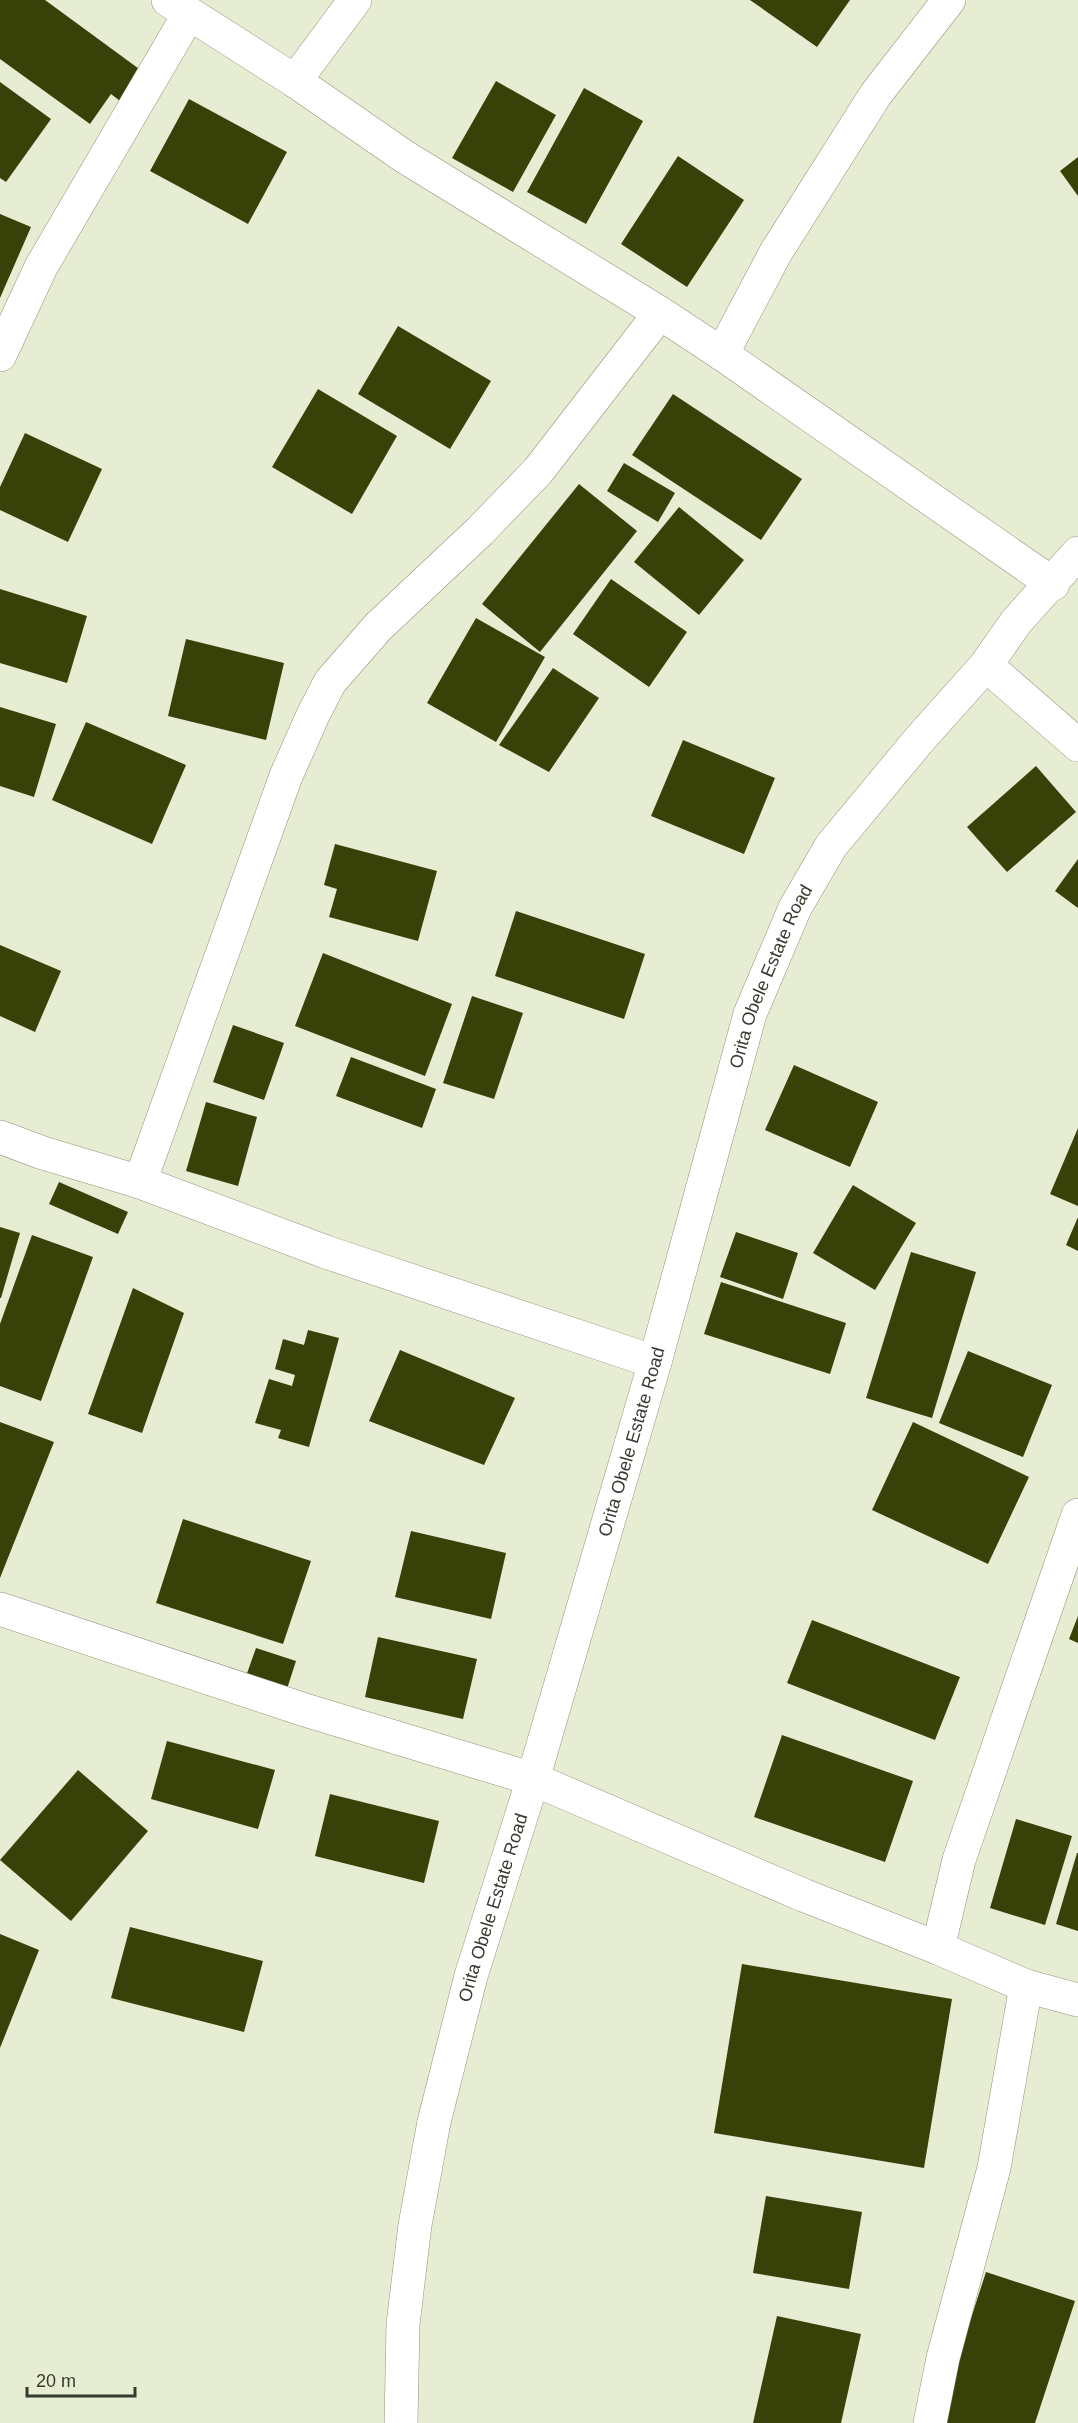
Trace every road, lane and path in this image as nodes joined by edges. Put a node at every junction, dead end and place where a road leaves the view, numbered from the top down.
1 (355, 0) edge
2 (949, 0) edge
3 (178, 7) edge
4 (295, 81) junction
5 (660, 313) junction
6 (722, 354) junction
7 (0, 355) edge
8 (1078, 553) edge
9 (1053, 584) junction
10 (986, 665) junction
11 (1078, 745) edge
12 (0, 1137) edge
13 (140, 1182) junction
14 (655, 1362) junction
15 (1078, 1515) edge
16 (0, 1609) edge
17 (533, 1779) junction
18 (938, 1947) junction
19 (1026, 1986) junction
20 (1078, 2000) edge
21 (401, 2423) edge
22 (930, 2423) edge

1 - 4 street
2 - 6 street
3 - 4 street
3 - 7 street
4 - 5 street
5 - 6 street
5 - 13 street
6 - 9 street
8 - 9 street, Orita Obele Estate Road
9 - 10 street, Orita Obele Estate Road
10 - 11 street
10 - 14 street, Orita Obele Estate Road
12 - 13 street
13 - 14 street
14 - 17 street, Orita Obele Estate Road
15 - 18 street
16 - 17 street
17 - 18 street
17 - 21 street, Orita Obele Estate Road
18 - 19 street
19 - 20 street
19 - 22 street

